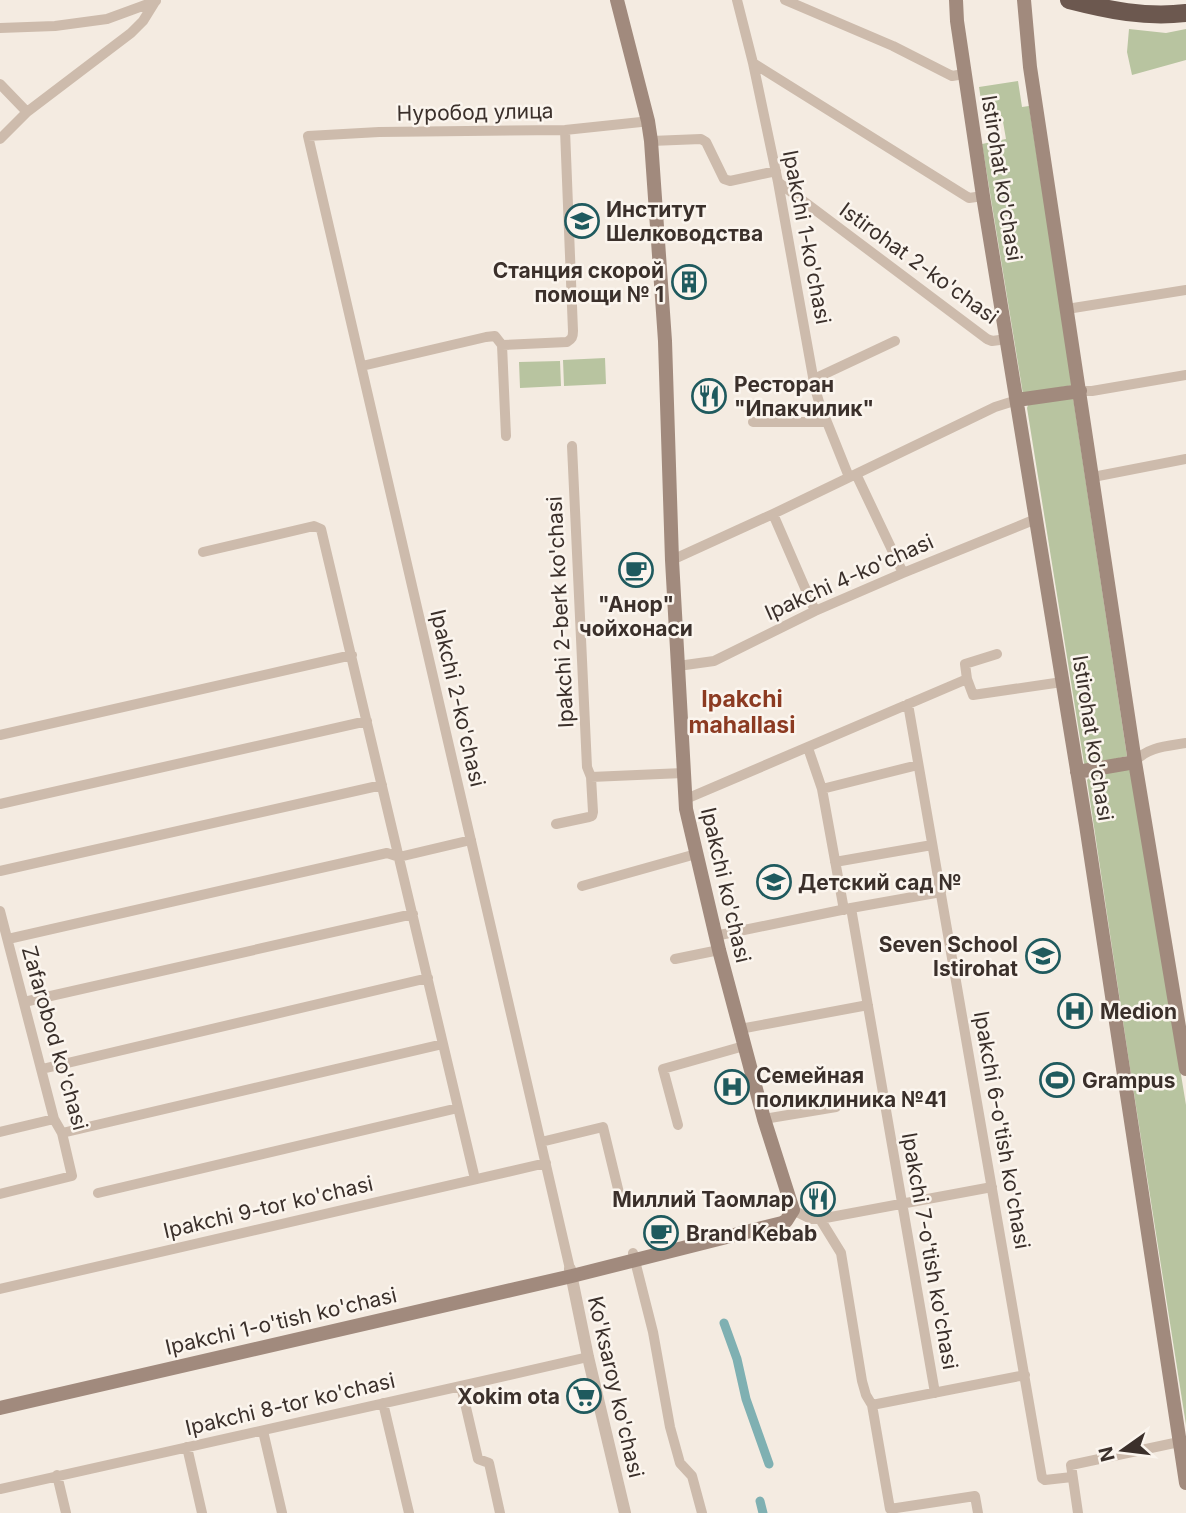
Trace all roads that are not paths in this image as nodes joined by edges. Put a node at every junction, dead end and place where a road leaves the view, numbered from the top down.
1 (617, 0) edge
2 (737, 0) edge
3 (785, 0) edge
4 (956, 0) edge
5 (1024, 0) edge
6 (1069, 0) edge
7 (156, 1) edge
8 (1186, 13) edge
9 (0, 28) edge
10 (753, 63) junction
11 (964, 74) junction
12 (0, 84) edge
13 (27, 112) junction
14 (641, 122) dead end
15 (565, 130) junction
16 (308, 136) joint
17 (0, 139) edge
18 (651, 141) junction
19 (777, 177) junction
20 (983, 196) junction
21 (1186, 290) edge
22 (1067, 309) junction
23 (1007, 339) junction
24 (895, 341) dead end
25 (502, 345) junction
26 (362, 366) junction
27 (1186, 375) edge
28 (814, 379) junction
29 (1080, 391) junction
30 (1017, 400) junction
31 (754, 422) dead end
32 (827, 422) junction
33 (506, 436) dead end
34 (572, 446) dead end
35 (1186, 459) edge
36 (852, 476) junction
37 (1093, 477) junction
38 (773, 514) junction
39 (1036, 519) junction
40 (203, 552) dead end
41 (672, 560) junction
42 (903, 573) junction
43 (815, 611) junction
44 (998, 653) dead end
45 (352, 655) junction
46 (678, 666) junction
47 (967, 679) junction
48 (1062, 682) junction
49 (908, 704) junction
50 (367, 721) junction
51 (0, 736) edge
52 (1186, 743) edge
53 (808, 748) junction
54 (1135, 762) junction
55 (918, 765) junction
56 (1077, 772) junction
57 (683, 773) junction
58 (591, 776) junction
59 (382, 785) junction
60 (822, 789) junction
61 (686, 799) junction
62 (0, 804) edge
63 (555, 824) dead end
64 (471, 841) junction
65 (932, 845) junction
66 (696, 853) junction
67 (399, 857) junction
68 (835, 862) junction
69 (0, 871) edge
70 (582, 886) dead end
71 (941, 892) junction
72 (848, 909) junction
73 (0, 911) edge
74 (413, 914) junction
75 (8, 939) junction
76 (717, 943) junction
77 (675, 959) dead end
78 (428, 978) junction
79 (24, 1002) junction
80 (868, 1005) junction
81 (740, 1029) junction
82 (443, 1044) junction
83 (744, 1046) junction
84 (41, 1069) junction
85 (1186, 1069) edge
86 (836, 1107) dead end
87 (458, 1108) junction
88 (54, 1119) junction
89 (764, 1119) junction
90 (678, 1125) dead end
91 (0, 1132) edge
92 (62, 1133) junction
93 (541, 1142) junction
94 (546, 1163) junction
95 (475, 1179) junction
96 (992, 1186) junction
97 (98, 1193) dead end
98 (619, 1193) dead end
99 (0, 1194) edge
100 (903, 1204) junction
101 (793, 1210) junction
102 (820, 1219) junction
103 (634, 1256) junction
104 (571, 1272) junction
105 (0, 1289) edge
106 (588, 1357) junction
107 (1025, 1376) junction
108 (461, 1386) junction
109 (936, 1393) junction
110 (0, 1400) edge
111 (383, 1403) junction
112 (872, 1405) junction
113 (0, 1408) edge
114 (263, 1431) junction
115 (1180, 1442) junction
116 (187, 1447) junction
117 (1072, 1471) junction
118 (57, 1475) junction
119 (1186, 1483) edge
120 (0, 1489) edge
121 (890, 1511) edge
122 (66, 1513) edge
123 (202, 1513) edge
124 (282, 1513) edge
125 (409, 1513) edge
126 (500, 1513) edge
127 (625, 1513) edge
128 (702, 1513) edge
129 (978, 1513) edge
130 (1078, 1513) edge

1 - 18 main road, Ipakchi ko'chasi
2 - 10 street, Ipakchi 1-ko'chasi
3 - 11 street
4 - 11 main road, Istirohat ko'chasi
5 - 22 main road, Istirohat ko'chasi
6 - 8 highway
7 - 9 street
7 - 13 street
10 - 19 street, Ipakchi 1-ko'chasi
10 - 20 street
11 - 20 main road, Istirohat ko'chasi
12 - 13 street
13 - 17 street
14 - 15 street, Нуробод улица
15 - 16 street, Нуробод улица
15 - 25 street
16 - 26 street, Ipakchi 2-ko'chasi
18 - 19 street
18 - 41 main road, Ipakchi ko'chasi
19 - 23 street, Istirohat 2-ko'chasi
19 - 28 street, Ipakchi 1-ko'chasi
20 - 23 main road, Istirohat ko'chasi
21 - 22 street
22 - 29 main road, Istirohat ko'chasi
23 - 30 main road, Istirohat ko'chasi
24 - 28 street
25 - 26 street
25 - 33 street
26 - 64 street, Ipakchi 2-ko'chasi
27 - 29 street
28 - 32 street, Ipakchi 1-ko'chasi
29 - 30 main road
29 - 37 main road, Istirohat ko'chasi
30 - 36 street
30 - 39 main road, Istirohat ko'chasi
31 - 32 street
32 - 36 street, Ipakchi 1-ko'chasi
34 - 58 street, Ipakchi 2-berk ko'chasi
35 - 37 street
36 - 38 street
36 - 42 street, Ipakchi 1-ko'chasi
37 - 54 main road, Istirohat ko'chasi
38 - 41 street
38 - 43 street
39 - 42 street, Ipakchi 4-ko'chasi
39 - 48 main road, Istirohat ko'chasi
40 - 45 street
41 - 46 main road, Ipakchi ko'chasi
42 - 43 street, Ipakchi 4-ko'chasi
43 - 46 street, Ipakchi 4-ko'chasi
44 - 47 street
45 - 50 street
45 - 51 street
46 - 57 main road, Ipakchi ko'chasi
47 - 48 street
47 - 49 street
48 - 56 main road, Istirohat ko'chasi
49 - 53 street
49 - 55 street, Ipakchi 6-o'tish ko'chasi
50 - 59 street
50 - 62 street
52 - 54 street
53 - 60 street, Ipakchi 7-o'tish ko'chasi
53 - 61 street
54 - 56 main road
54 - 85 main road, Istirohat ko'chasi
55 - 60 street
55 - 65 street, Ipakchi 6-o'tish ko'chasi
56 - 115 main road, Istirohat ko'chasi
57 - 58 street
57 - 61 main road, Ipakchi ko'chasi
58 - 63 street, Ipakchi 2-berk ko'chasi
59 - 67 street
59 - 69 street
60 - 68 street, Ipakchi 7-o'tish ko'chasi
61 - 66 main road, Ipakchi ko'chasi
64 - 67 street
64 - 93 street, Ipakchi 2-ko'chasi
65 - 68 street
65 - 71 street, Ipakchi 6-o'tish ko'chasi
66 - 70 street
66 - 76 main road, Ipakchi ko'chasi
67 - 74 street
67 - 75 street
68 - 72 street, Ipakchi 7-o'tish ko'chasi
71 - 72 street
71 - 96 street, Ipakchi 6-o'tish ko'chasi
72 - 76 street
72 - 80 street, Ipakchi 7-o'tish ko'chasi
73 - 75 street, Zafarobod ko'chasi
74 - 78 street
74 - 79 street
75 - 79 street, Zafarobod ko'chasi
76 - 77 street
76 - 81 main road, Ipakchi ko'chasi
78 - 82 street
78 - 84 street
79 - 84 street, Zafarobod ko'chasi
80 - 81 street
80 - 100 street, Ipakchi 7-o'tish ko'chasi
81 - 83 main road, Ipakchi ko'chasi
82 - 87 street
82 - 92 street
83 - 89 main road, Ipakchi ko'chasi
83 - 90 street
84 - 88 street, Zafarobod ko'chasi
86 - 89 street
87 - 95 street
87 - 97 street
88 - 91 street
88 - 92 street, Zafarobod ko'chasi
89 - 101 main road, Ipakchi ko'chasi
92 - 99 street, Zafarobod ko'chasi
93 - 94 street, Ipakchi 2-ko'chasi
93 - 98 street
94 - 95 street, Ipakchi 9-tor ko'chasi
94 - 104 street, Ipakchi 2-ko'chasi
95 - 105 street, Ipakchi 9-tor ko'chasi
96 - 100 street
96 - 107 street, Ipakchi 6-o'tish ko'chasi
100 - 102 street
100 - 109 street, Ipakchi 7-o'tish ko'chasi
101 - 102 street
101 - 103 main road
102 - 112 street
103 - 104 main road
103 - 128 street
104 - 106 street, Ko'ksaroy ko'chasi
104 - 110 main road, Ipakchi 1-o'tish ko'chasi
104 - 113 main road, Ipakchi 1-o'tish ko'chasi
106 - 108 street, Ipakchi 8-tor ko'chasi
106 - 127 street, Ko'ksaroy ko'chasi
107 - 109 street
107 - 117 street, Ipakchi 6-o'tish ko'chasi
108 - 111 street, Ipakchi 8-tor ko'chasi
108 - 126 street
109 - 112 street
111 - 114 street, Ipakchi 8-tor ko'chasi
111 - 125 street
112 - 121 street
114 - 116 street, Ipakchi 8-tor ko'chasi
114 - 124 street
115 - 117 street
115 - 119 main road, Istirohat ko'chasi
116 - 118 street, Ipakchi 8-tor ko'chasi
116 - 123 street
117 - 130 street
118 - 120 street, Ipakchi 8-tor ko'chasi
118 - 122 street
121 - 129 street

